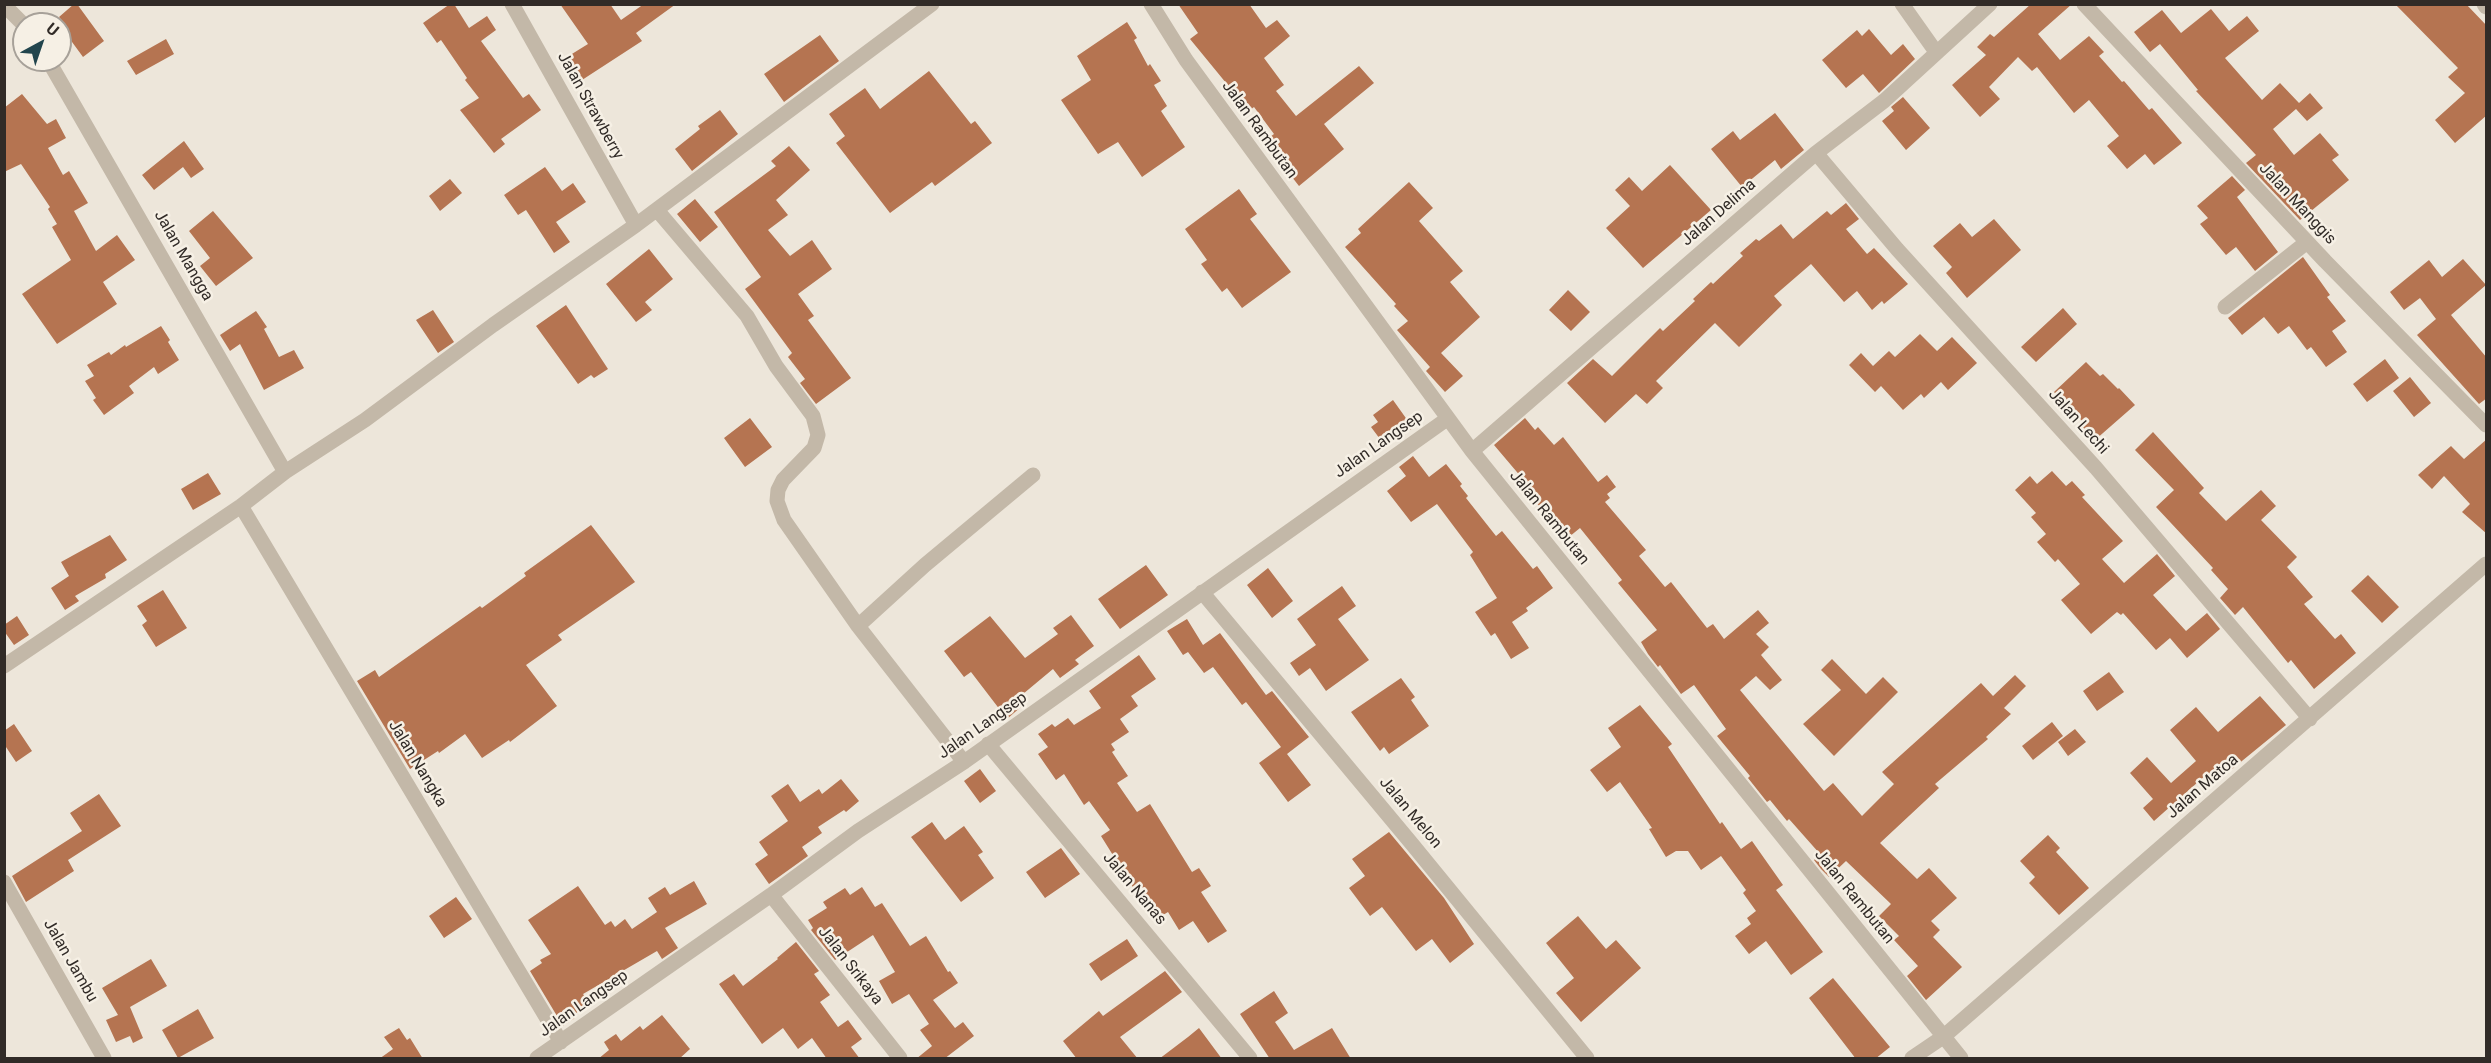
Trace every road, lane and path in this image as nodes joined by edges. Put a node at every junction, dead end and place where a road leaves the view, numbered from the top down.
1 (512, 4) edge
2 (932, 4) edge
3 (1151, 4) edge
4 (1902, 4) edge
5 (1990, 4) edge
6 (2084, 4) edge
7 (1936, 52) junction
8 (55, 72) edge
9 (1816, 153) junction
10 (657, 210) junction
11 (636, 225) junction
12 (2307, 242) junction
13 (2225, 307) dead end
14 (1447, 418) junction
15 (2487, 426) edge
16 (1472, 451) junction
17 (285, 472) junction
18 (1033, 475) dead end
19 (241, 506) junction
20 (2487, 564) edge
21 (1202, 592) junction
22 (858, 626) junction
23 (4, 666) edge
24 (2310, 719) junction
25 (988, 744) junction
26 (964, 762) junction
27 (4, 882) edge
28 (771, 895) junction
29 (1943, 1037) junction
30 (561, 1042) junction
31 (544, 1056) edge
32 (104, 1059) edge
33 (900, 1059) edge
34 (1250, 1059) edge
35 (1587, 1059) edge
36 (1912, 1059) edge
37 (1961, 1059) edge

1 - 11 street, Jalan Strawberry
2 - 10 street
3 - 14 street, Jalan Rambutan
4 - 7 street
5 - 7 street, Jalan Delima
6 - 12 street, Jalan Manggis
7 - 9 street, Jalan Delima
8 - 17 street, Jalan Mangga
9 - 16 street, Jalan Delima
9 - 24 street, Jalan Lechi
10 - 11 street
10 - 22 street
11 - 17 street
12 - 13 street
12 - 15 street, Jalan Manggis
14 - 16 street, Jalan Rambutan
14 - 21 street, Jalan Langsep
16 - 29 street, Jalan Rambutan
17 - 19 street
18 - 22 street
19 - 23 street
19 - 30 street, Jalan Nangka
20 - 24 street, Jalan Matoa
21 - 25 street, Jalan Langsep
21 - 35 street, Jalan Melon
22 - 26 street
24 - 29 street, Jalan Matoa
25 - 26 street, Jalan Langsep
25 - 34 street, Jalan Nanas
26 - 28 street, Jalan Langsep
27 - 32 street, Jalan Jambu
28 - 30 street, Jalan Langsep
28 - 33 street, Jalan Srikaya
29 - 36 street, Jalan Matoa
29 - 37 street, Jalan Rambutan
30 - 31 street, Jalan Langsep

